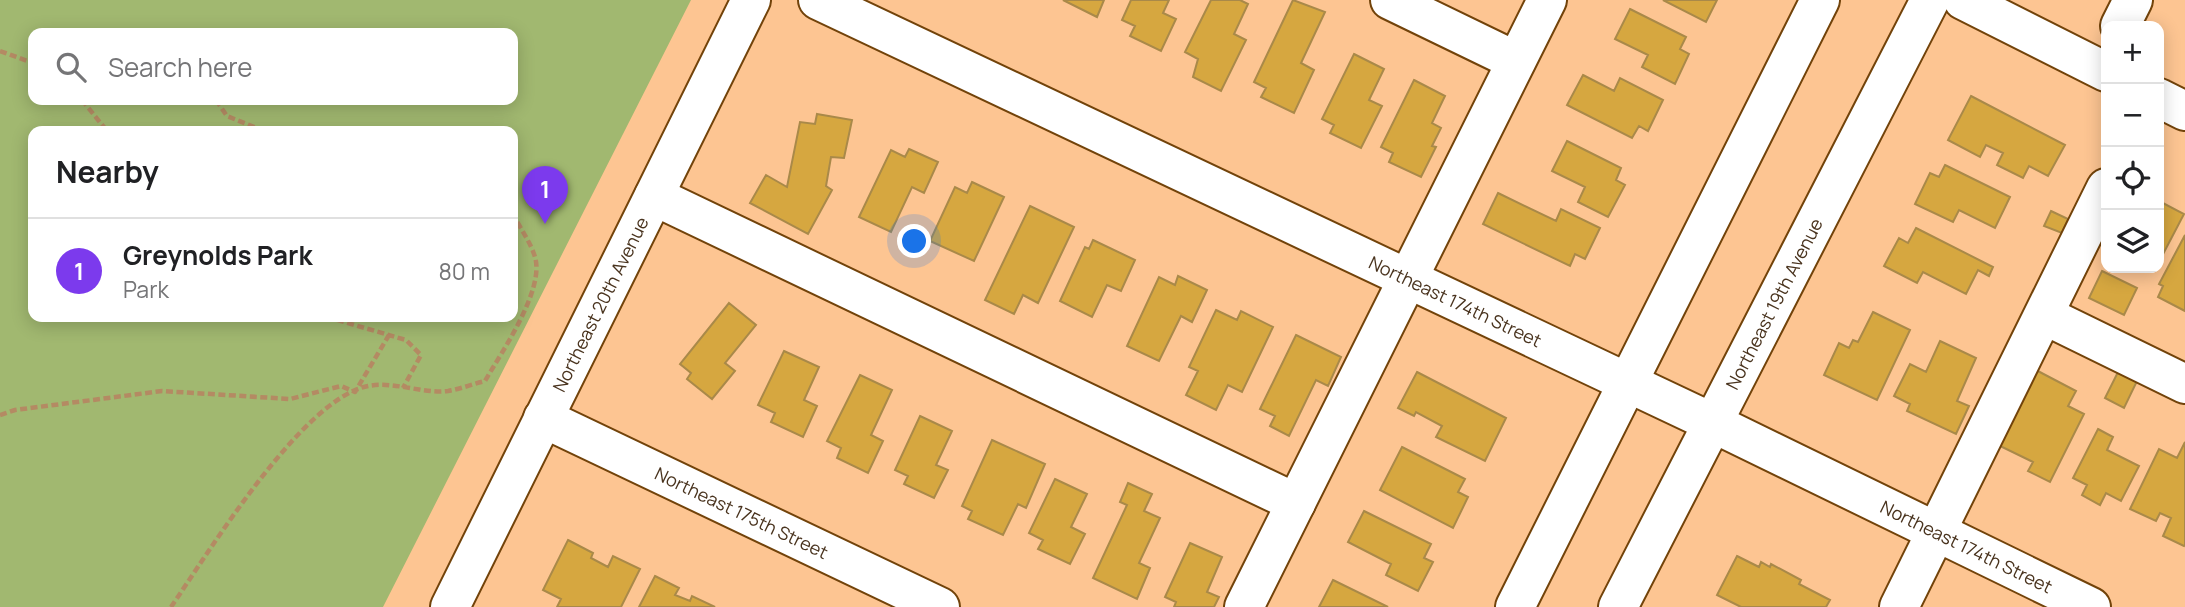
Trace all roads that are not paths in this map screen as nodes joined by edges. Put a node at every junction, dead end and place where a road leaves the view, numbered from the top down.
1 (751, 0) edge
2 (818, 0) edge
3 (1390, 0) edge
4 (1547, 0) edge
5 (1820, 0) edge
6 (1930, 0) edge
7 (1963, 0) edge
8 (2133, 0) edge
9 (2122, 21) edge
10 (1516, 61) junction
11 (2101, 62) edge
12 (2164, 100) edge
13 (2185, 111) edge
14 (654, 196) junction
15 (2101, 198) edge
16 (1406, 278) junction
17 (2043, 315) junction
18 (1628, 383) junction
19 (2185, 384) edge
20 (543, 418) junction
21 (1711, 422) junction
22 (1296, 503) junction
23 (1937, 532) junction
24 (450, 607) edge
25 (940, 607) edge
26 (1244, 607) edge
27 (1515, 607) edge
28 (1618, 607) edge
29 (1899, 607) edge
30 (2091, 607) edge

1 - 14 street, Northeast 20th Avenue
2 - 16 street, Northeast 174th Street
3 - 10 street
4 - 10 street
5 - 18 street
6 - 21 street, Northeast 19th Avenue
7 - 11 street
8 - 9 street
10 - 16 street
12 - 13 street
14 - 20 street, Northeast 20th Avenue
14 - 22 street
15 - 17 street
16 - 18 street, Northeast 174th Street
16 - 22 street
17 - 19 street
17 - 23 street
18 - 21 street, Northeast 174th Street
18 - 27 street
20 - 24 street, Northeast 20th Avenue
20 - 25 street, Northeast 175th Street
21 - 23 street, Northeast 174th Street
21 - 28 street, Northeast 19th Avenue
22 - 26 street
23 - 29 street
23 - 30 street, Northeast 174th Street

